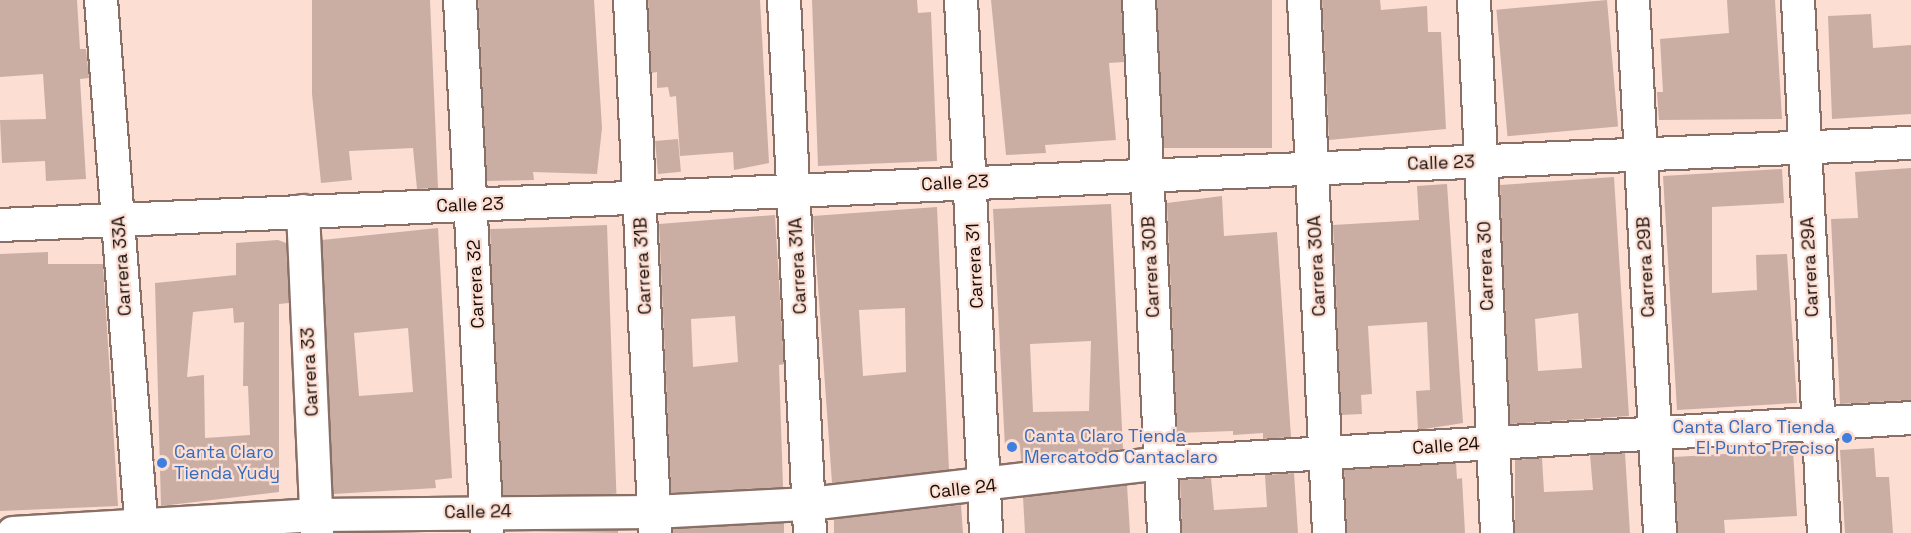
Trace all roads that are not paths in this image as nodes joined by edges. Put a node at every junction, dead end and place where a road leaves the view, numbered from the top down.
1 (101, 0) edge
2 (460, 0) edge
3 (630, 0) edge
4 (784, 0) edge
5 (961, 0) edge
6 (1139, 0) edge
7 (1304, 0) edge
8 (1474, 0) edge
9 (1633, 0) edge
10 (1798, 0) edge
11 (1911, 143) edge
12 (1805, 148) junction
13 (1641, 154) junction
14 (1481, 162) junction
15 (1312, 169) junction
16 (1147, 176) junction
17 (970, 182) junction
18 (794, 191) junction
19 (639, 198) junction
20 (473, 205) junction
21 (303, 211) junction
22 (118, 220) junction
23 (0, 225) edge
24 (1911, 418) edge
25 (1818, 424) junction
26 (1654, 434) junction
27 (1493, 444) junction
28 (1325, 454) junction
29 (1161, 463) junction
30 (986, 487) junction
31 (809, 519) edge
32 (486, 522) edge
33 (654, 522) edge
34 (317, 524) edge
35 (142, 529) edge
36 (13, 533) edge
37 (986, 533) edge
38 (1164, 533) edge
39 (1329, 533) edge
40 (1497, 533) edge
41 (1660, 533) edge
42 (1824, 533) edge

1 - 22 street, Carrera 33A
2 - 20 street, Carrera 32
3 - 19 street, Carrera 31B
4 - 18 street, Carrera 31A
5 - 17 street, Carrera 31
6 - 16 street, Carrera 30B
7 - 15 street, Carrera 30A
8 - 14 street, Carrera 30
9 - 13 street, Carrera 29B
10 - 12 street, Carrera 29A
11 - 12 street, Calle 23
12 - 13 street, Calle 23
12 - 25 street, Carrera 29A
13 - 14 street, Calle 23
13 - 26 street, Carrera 29B
14 - 15 street, Calle 23
14 - 27 street, Carrera 30
15 - 16 street, Calle 23
15 - 28 street, Carrera 30A
16 - 17 street, Calle 23
16 - 29 street, Carrera 30B
17 - 18 street, Calle 23
17 - 30 street, Carrera 31
18 - 19 street, Calle 23
18 - 31 street, Carrera 31A
19 - 20 street, Calle 23
19 - 33 street, Carrera 31B
20 - 21 street, Calle 23
20 - 32 street, Carrera 32
21 - 22 street, Calle 23
21 - 34 street, Carrera 33
22 - 23 street, Calle 23
22 - 35 street, Carrera 33A
24 - 25 street, Calle 24
25 - 26 street, Calle 24
25 - 42 street, Carrera 29A
26 - 27 street, Calle 24
26 - 41 street, Carrera 29B
27 - 28 street, Calle 24
27 - 40 street, Carrera 30
28 - 29 street, Calle 24
28 - 39 street, Carrera 30A
29 - 30 street, Calle 24
29 - 38 street, Carrera 30B
30 - 31 street, Calle 24
30 - 37 street, Carrera 31
31 - 33 street, Calle 24
32 - 33 street, Calle 24
32 - 34 street, Calle 24
34 - 35 street, Calle 24
35 - 36 street, Calle 24

